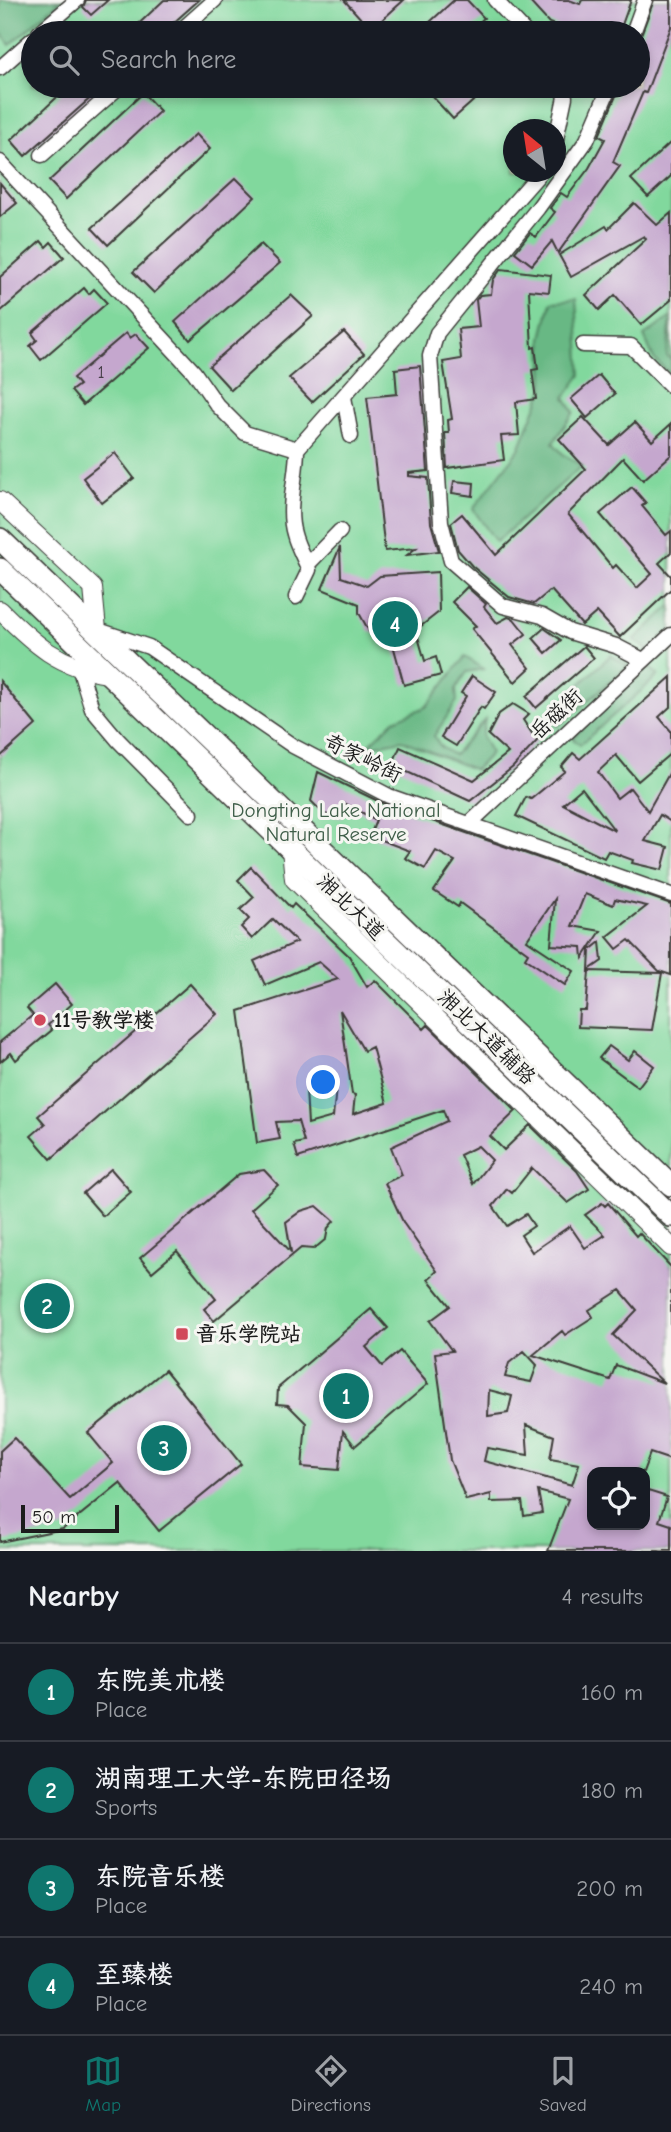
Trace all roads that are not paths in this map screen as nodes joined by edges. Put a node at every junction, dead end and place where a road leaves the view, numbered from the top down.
1 (78, 0) edge
2 (215, 0) edge
3 (495, 0) edge
4 (645, 0) edge
5 (54, 21) edge
6 (191, 21) edge
7 (515, 21) edge
8 (637, 21) edge
9 (21, 50) edge
10 (0, 68) edge
11 (106, 98) edge
12 (565, 98) edge
13 (605, 98) edge
14 (560, 119) edge
15 (42, 155) dead end
16 (0, 162) edge
17 (532, 182) edge
18 (583, 345) dead end
19 (671, 386) edge
20 (344, 397) junction
21 (351, 436) dead end
22 (297, 449) junction
23 (0, 501) edge
24 (340, 531) dead end
25 (0, 539) edge
26 (307, 565) junction
27 (0, 569) edge
28 (296, 597) dead end
29 (0, 610) edge
30 (62, 629) junction
31 (97, 630) junction
32 (671, 635) edge
33 (643, 660) junction
34 (80, 670) junction
35 (108, 674) junction
36 (191, 814) dead end
37 (470, 823) junction
38 (290, 849) junction
39 (671, 895) edge
40 (671, 1185) edge
41 (671, 1216) edge
42 (671, 1247) edge

1 - 5 street
2 - 6 street
3 - 7 street
4 - 8 street
9 - 10 street
11 - 15 street
12 - 14 street
13 - 33 street
16 - 22 street
17 - 20 street
18 - 19 street
20 - 21 street
20 - 22 street
22 - 26 street
23 - 31 main road
24 - 26 street
25 - 31 highway, 湘北大道
26 - 28 street
27 - 30 highway, 湘北大道
29 - 34 main road
30 - 34 main road
30 - 35 highway, 湘北大道
31 - 37 street, 奇家岭街
31 - 40 highway, 湘北大道
32 - 33 street, 岳磁街
33 - 37 street, 岳磁街
34 - 35 main road
34 - 36 street
35 - 38 highway, 湘北大道
37 - 39 street, 奇家岭街
38 - 41 highway, 湘北大道
38 - 42 main road, 湘北大道辅路

